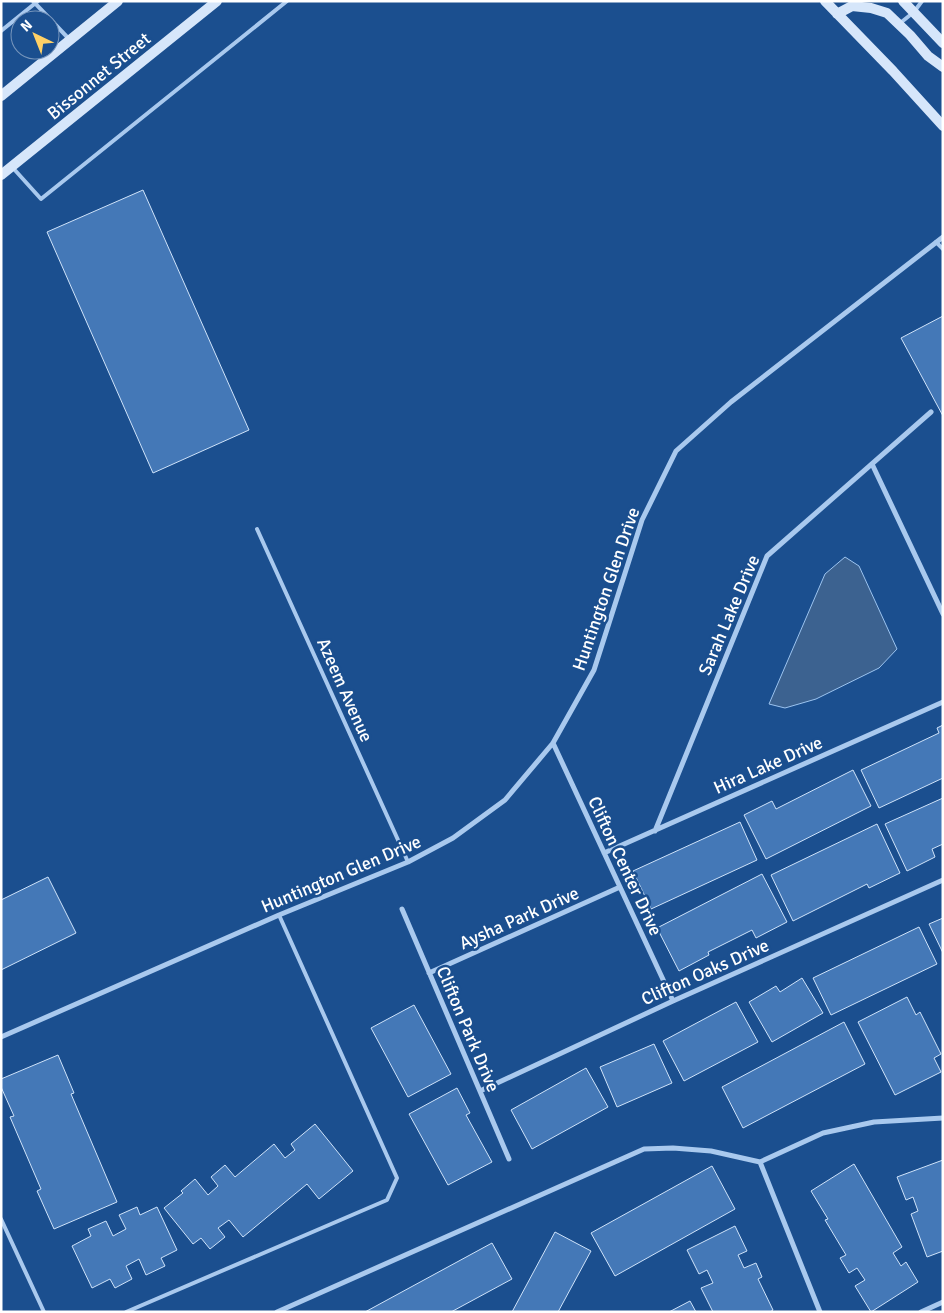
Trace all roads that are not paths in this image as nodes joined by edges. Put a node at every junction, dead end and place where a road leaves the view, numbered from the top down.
1 (118, 1) edge
2 (217, 1) edge
3 (287, 1) edge
4 (825, 1) edge
5 (903, 1) edge
6 (922, 1) edge
7 (35, 2) edge
8 (914, 12) junction
9 (837, 14) junction
10 (899, 24) junction
11 (1, 31) edge
12 (70, 40) junction
13 (943, 43) edge
14 (943, 67) edge
15 (1, 96) edge
16 (943, 126) edge
17 (12, 167) junction
18 (1, 175) edge
19 (943, 237) edge
20 (936, 242) junction
21 (943, 249) edge
22 (932, 412) dead end
23 (872, 464) junction
24 (257, 529) dead end
25 (943, 614) edge
26 (943, 702) edge
27 (553, 743) junction
28 (654, 831) junction
29 (604, 853) junction
30 (408, 862) junction
31 (943, 880) edge
32 (620, 887) junction
33 (402, 910) dead end
34 (279, 915) junction
35 (429, 973) junction
36 (673, 1001) junction
37 (1, 1037) edge
38 (480, 1091) junction
39 (943, 1118) edge
40 (509, 1159) dead end
41 (760, 1162) junction
42 (1, 1219) edge
43 (943, 1302) edge
44 (44, 1312) edge
45 (126, 1312) edge
46 (277, 1312) edge
47 (820, 1312) edge
48 (921, 1312) edge

1 - 12 main road
2 - 17 main road, Bissonnet Street
3 - 17 lane
4 - 9 main road
5 - 8 main road
6 - 8 lane
7 - 11 lane
7 - 12 lane
8 - 10 lane
8 - 13 main road
9 - 10 main road
9 - 16 main road
10 - 14 main road
12 - 15 main road
17 - 18 main road, Bissonnet Street
19 - 20 street, Huntington Glen Drive
20 - 21 lane
20 - 27 street, Huntington Glen Drive
22 - 23 street, Sarah Lake Drive
23 - 25 street
23 - 28 street, Sarah Lake Drive
24 - 30 lane, Azeem Avenue
26 - 28 street, Hira Lake Drive
27 - 29 street, Clifton Center Drive
27 - 30 street, Huntington Glen Drive
28 - 29 street, Hira Lake Drive
29 - 32 street, Clifton Center Drive
30 - 34 street, Huntington Glen Drive
31 - 36 street, Clifton Oaks Drive
32 - 35 street, Aysha Park Drive
32 - 36 street, Clifton Center Drive
33 - 35 street, Clifton Park Drive
34 - 37 street, Huntington Glen Drive
34 - 45 lane
35 - 38 street, Clifton Park Drive
36 - 38 street, Clifton Oaks Drive
38 - 40 street, Clifton Park Drive
39 - 41 street
41 - 46 street
41 - 47 street
42 - 44 lane
43 - 48 street

